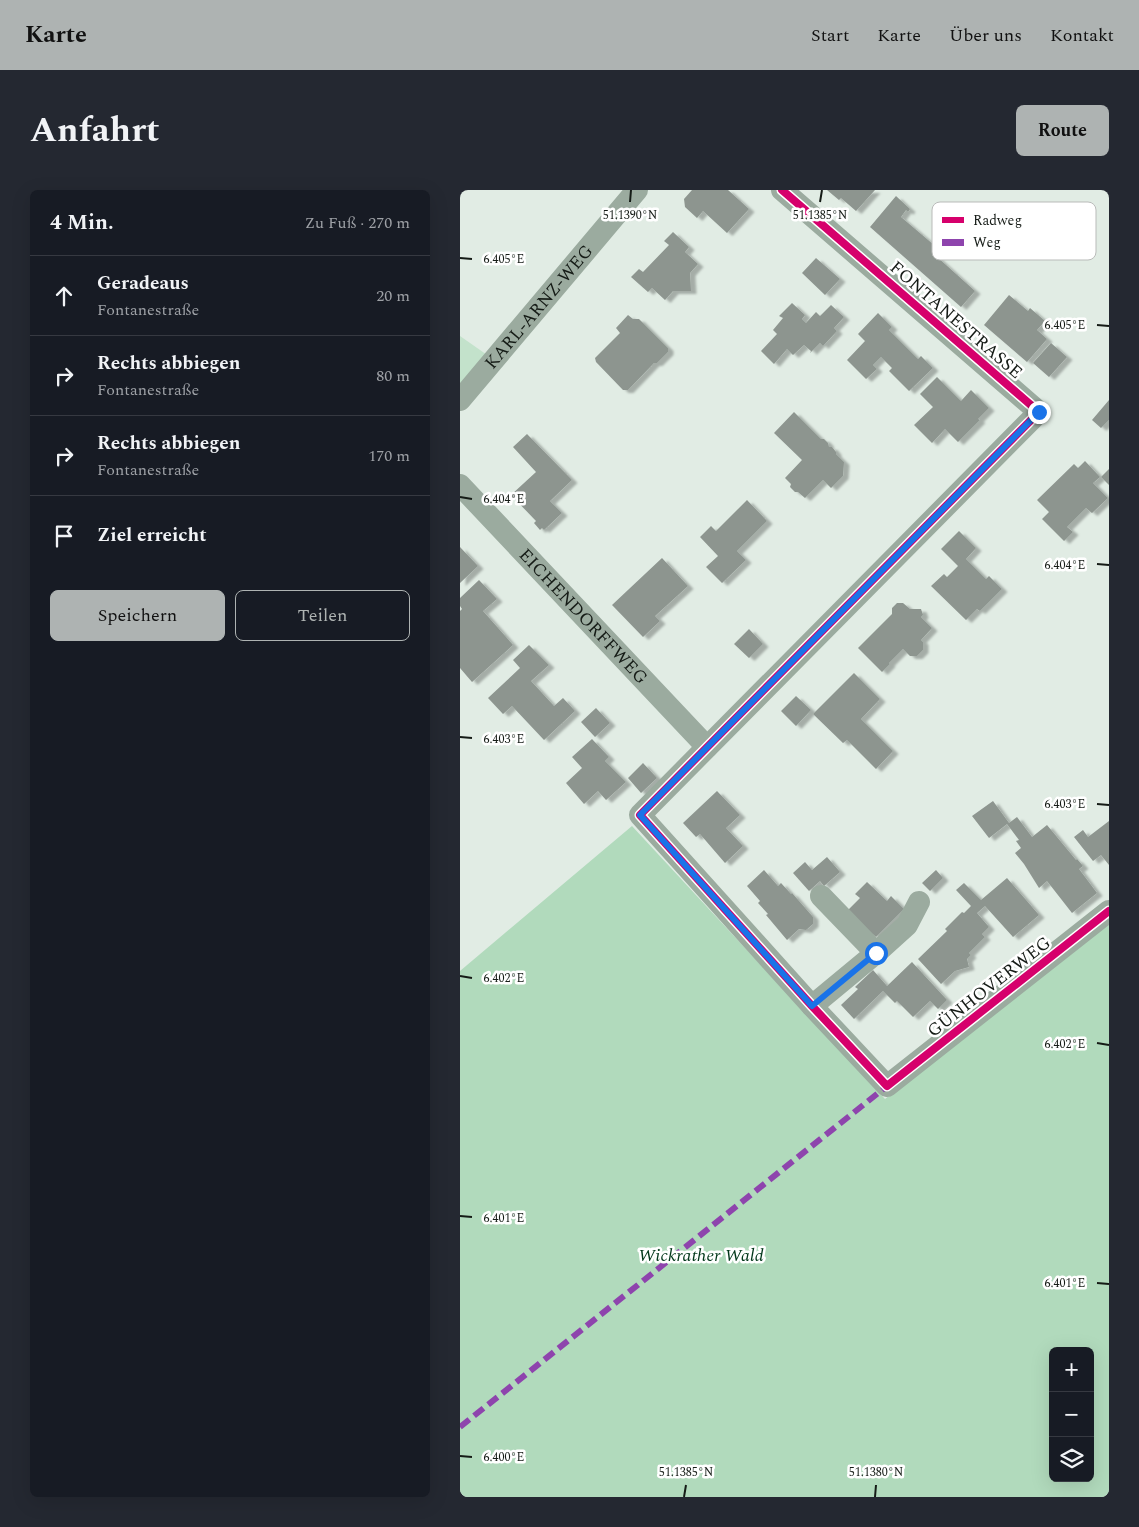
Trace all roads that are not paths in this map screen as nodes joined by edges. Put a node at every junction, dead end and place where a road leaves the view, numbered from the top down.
1 (637, 190) edge
2 (782, 190) edge
3 (460, 400) edge
4 (460, 485) edge
5 (707, 747) junction
6 (821, 896) dead end
7 (919, 902) dead end
8 (1109, 911) edge
9 (876, 953) junction
10 (812, 1006) junction
11 (887, 1086) joint

1 - 3 street, KARL-ARNZ-WEG
2 - 5 street, FONTANESTRASSE
4 - 5 street, EICHENDORFFWEG
5 - 10 street, FONTANESTRASSE
6 - 9 street
7 - 9 street
8 - 11 street, GÜNHOVERWEG
9 - 10 street
10 - 11 street, FONTANESTRASSE

